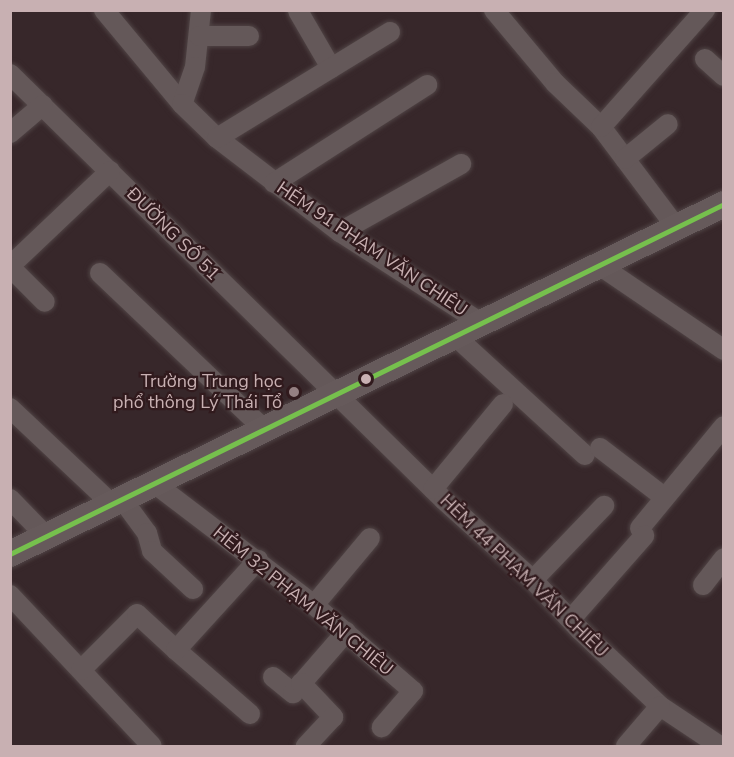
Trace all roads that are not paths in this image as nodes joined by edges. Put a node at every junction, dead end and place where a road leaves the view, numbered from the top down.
1 (104, 10) edge
2 (201, 10) edge
3 (298, 10) edge
4 (494, 10) edge
5 (707, 10) edge
6 (719, 10) edge
7 (390, 32) dead end
8 (199, 36) junction
9 (249, 36) dead end
10 (705, 59) dead end
11 (331, 68) junction
12 (10, 74) edge
13 (723, 75) edge
14 (427, 85) dead end
15 (182, 104) junction
16 (43, 105) junction
17 (668, 124) dead end
18 (600, 127) junction
19 (10, 133) edge
20 (217, 138) junction
21 (625, 159) junction
22 (461, 164) dead end
23 (110, 171) junction
24 (274, 183) junction
25 (723, 204) edge
26 (676, 227) junction
27 (340, 232) junction
28 (599, 265) junction
29 (10, 266) edge
30 (100, 273) dead end
31 (45, 302) dead end
32 (481, 323) junction
33 (455, 336) junction
34 (723, 350) edge
35 (336, 394) junction
36 (504, 404) dead end
37 (10, 408) edge
38 (723, 426) edge
39 (264, 429) junction
40 (154, 483) junction
41 (433, 489) junction
42 (664, 497) junction
43 (10, 499) edge
44 (117, 501) junction
45 (604, 506) dead end
46 (46, 536) junction
47 (370, 538) dead end
48 (10, 554) edge
49 (723, 558) edge
50 (258, 560) junction
51 (533, 580) junction
52 (703, 585) dead end
53 (193, 590) dead end
54 (10, 595) edge
55 (314, 605) junction
56 (571, 619) junction
57 (346, 632) junction
58 (176, 651) junction
59 (81, 670) junction
60 (273, 676) dead end
61 (302, 684) junction
62 (660, 706) junction
63 (250, 714) dead end
64 (381, 727) dead end
65 (152, 747) edge
66 (306, 747) edge
67 (626, 747) edge
68 (720, 747) edge

1 - 15 street, HẺM 91 PHẠM VĂN CHIÊU
2 - 8 street
3 - 11 street
4 - 18 street
5 - 6 street
5 - 18 street
7 - 11 street
8 - 9 street
8 - 15 street
10 - 13 street
11 - 20 street
12 - 16 street, ĐƯỜNG SỐ 51
14 - 24 street
15 - 20 street, HẺM 91 PHẠM VĂN CHIÊU
16 - 19 street
16 - 23 street, ĐƯỜNG SỐ 51
17 - 21 street
18 - 21 street
20 - 24 street, HẺM 91 PHẠM VĂN CHIÊU
21 - 26 street
22 - 27 street
23 - 29 street
23 - 35 street, ĐƯỜNG SỐ 51
24 - 27 street, HẺM 91 PHẠM VĂN CHIÊU
25 - 26 main road
26 - 28 main road
27 - 32 street, HẺM 91 PHẠM VĂN CHIÊU
28 - 32 main road
28 - 34 street
29 - 31 street
30 - 39 street
32 - 33 main road
33 - 35 main road
33 - 42 street
35 - 39 main road
35 - 41 street, HẺM 44 PHẠM VĂN CHIÊU
36 - 41 street
37 - 44 street
38 - 42 street
39 - 40 main road
40 - 44 main road
40 - 50 street, HẺM 32 PHẠM VĂN CHIÊU
41 - 51 street, HẺM 44 PHẠM VĂN CHIÊU
42 - 56 street
43 - 46 street
44 - 46 main road
44 - 53 street
45 - 51 street
46 - 48 main road
47 - 55 street
49 - 52 street
50 - 55 street, HẺM 32 PHẠM VĂN CHIÊU
50 - 58 street
51 - 56 street, HẺM 44 PHẠM VĂN CHIÊU
54 - 59 street
55 - 57 street, HẺM 32 PHẠM VĂN CHIÊU
56 - 62 street, HẺM 44 PHẠM VĂN CHIÊU
57 - 61 street
57 - 64 street, HẺM 32 PHẠM VĂN CHIÊU
58 - 59 street
58 - 63 street
59 - 65 street
60 - 61 street
61 - 66 street
62 - 67 street
62 - 68 street, HẺM 44 PHẠM VĂN CHIÊU

